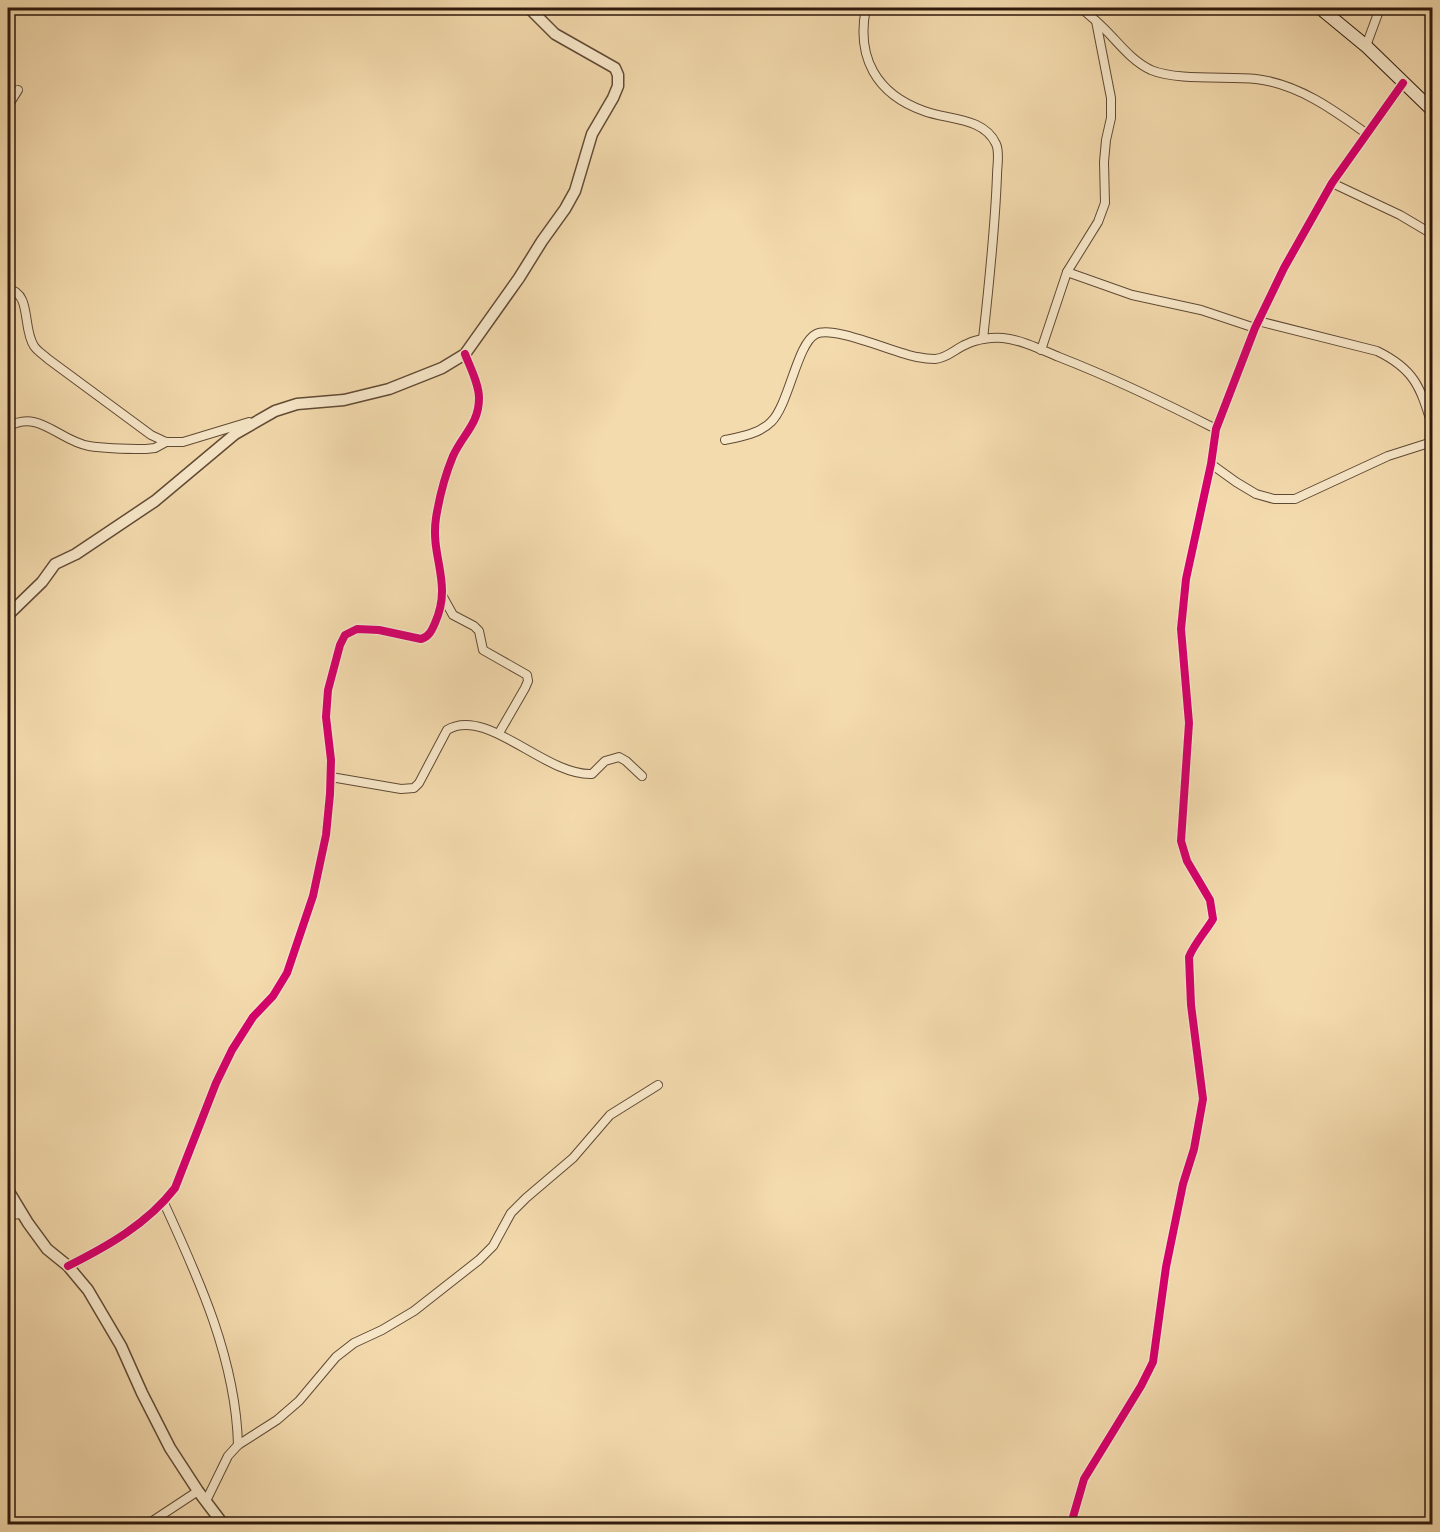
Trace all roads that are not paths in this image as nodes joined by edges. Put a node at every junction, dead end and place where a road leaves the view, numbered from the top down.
1 (529, 8) edge
2 (866, 8) edge
3 (1081, 8) edge
4 (1320, 8) edge
5 (1380, 8) edge
6 (1096, 21) junction
7 (1366, 46) junction
8 (1403, 82) junction
9 (18, 90) dead end
10 (8, 106) edge
11 (1432, 110) edge
12 (1367, 134) junction
13 (1332, 183) junction
14 (1431, 230) edge
15 (1067, 272) junction
16 (8, 287) edge
17 (1257, 324) junction
18 (982, 339) junction
19 (1041, 350) junction
20 (465, 354) junction
21 (261, 419) junction
22 (1432, 424) edge
23 (8, 427) edge
24 (1216, 429) junction
25 (725, 440) dead end
26 (166, 442) junction
27 (1432, 442) edge
28 (1211, 464) junction
29 (443, 597) junction
30 (8, 615) edge
31 (499, 733) junction
32 (642, 776) dead end
33 (331, 777) junction
34 (658, 1085) dead end
35 (8, 1190) edge
36 (164, 1203) junction
37 (22, 1214) junction
38 (8, 1215) edge
39 (68, 1266) junction
40 (238, 1445) junction
41 (198, 1491) junction
42 (206, 1501) junction
43 (148, 1524) edge
44 (223, 1524) edge
45 (1071, 1524) edge

1 - 20 street
2 - 18 street
3 - 6 street
4 - 7 main road
5 - 7 street
6 - 12 street
6 - 15 street
7 - 8 main road
8 - 11 main road
8 - 12 street
9 - 10 street
12 - 13 street
13 - 14 street
13 - 17 street
15 - 17 street
15 - 19 street
16 - 26 street
17 - 22 street
17 - 24 street
18 - 19 street
18 - 25 street
19 - 24 street
20 - 21 street
20 - 29 street
21 - 26 street
21 - 30 street
23 - 26 street
24 - 28 street
27 - 28 street
28 - 45 street
29 - 31 street
29 - 33 street
31 - 32 street
31 - 33 street
33 - 36 street
34 - 40 street
35 - 37 street
36 - 39 street
36 - 40 street
37 - 38 street
37 - 39 street
39 - 41 street
40 - 42 street
41 - 42 street
41 - 43 street
42 - 44 street

